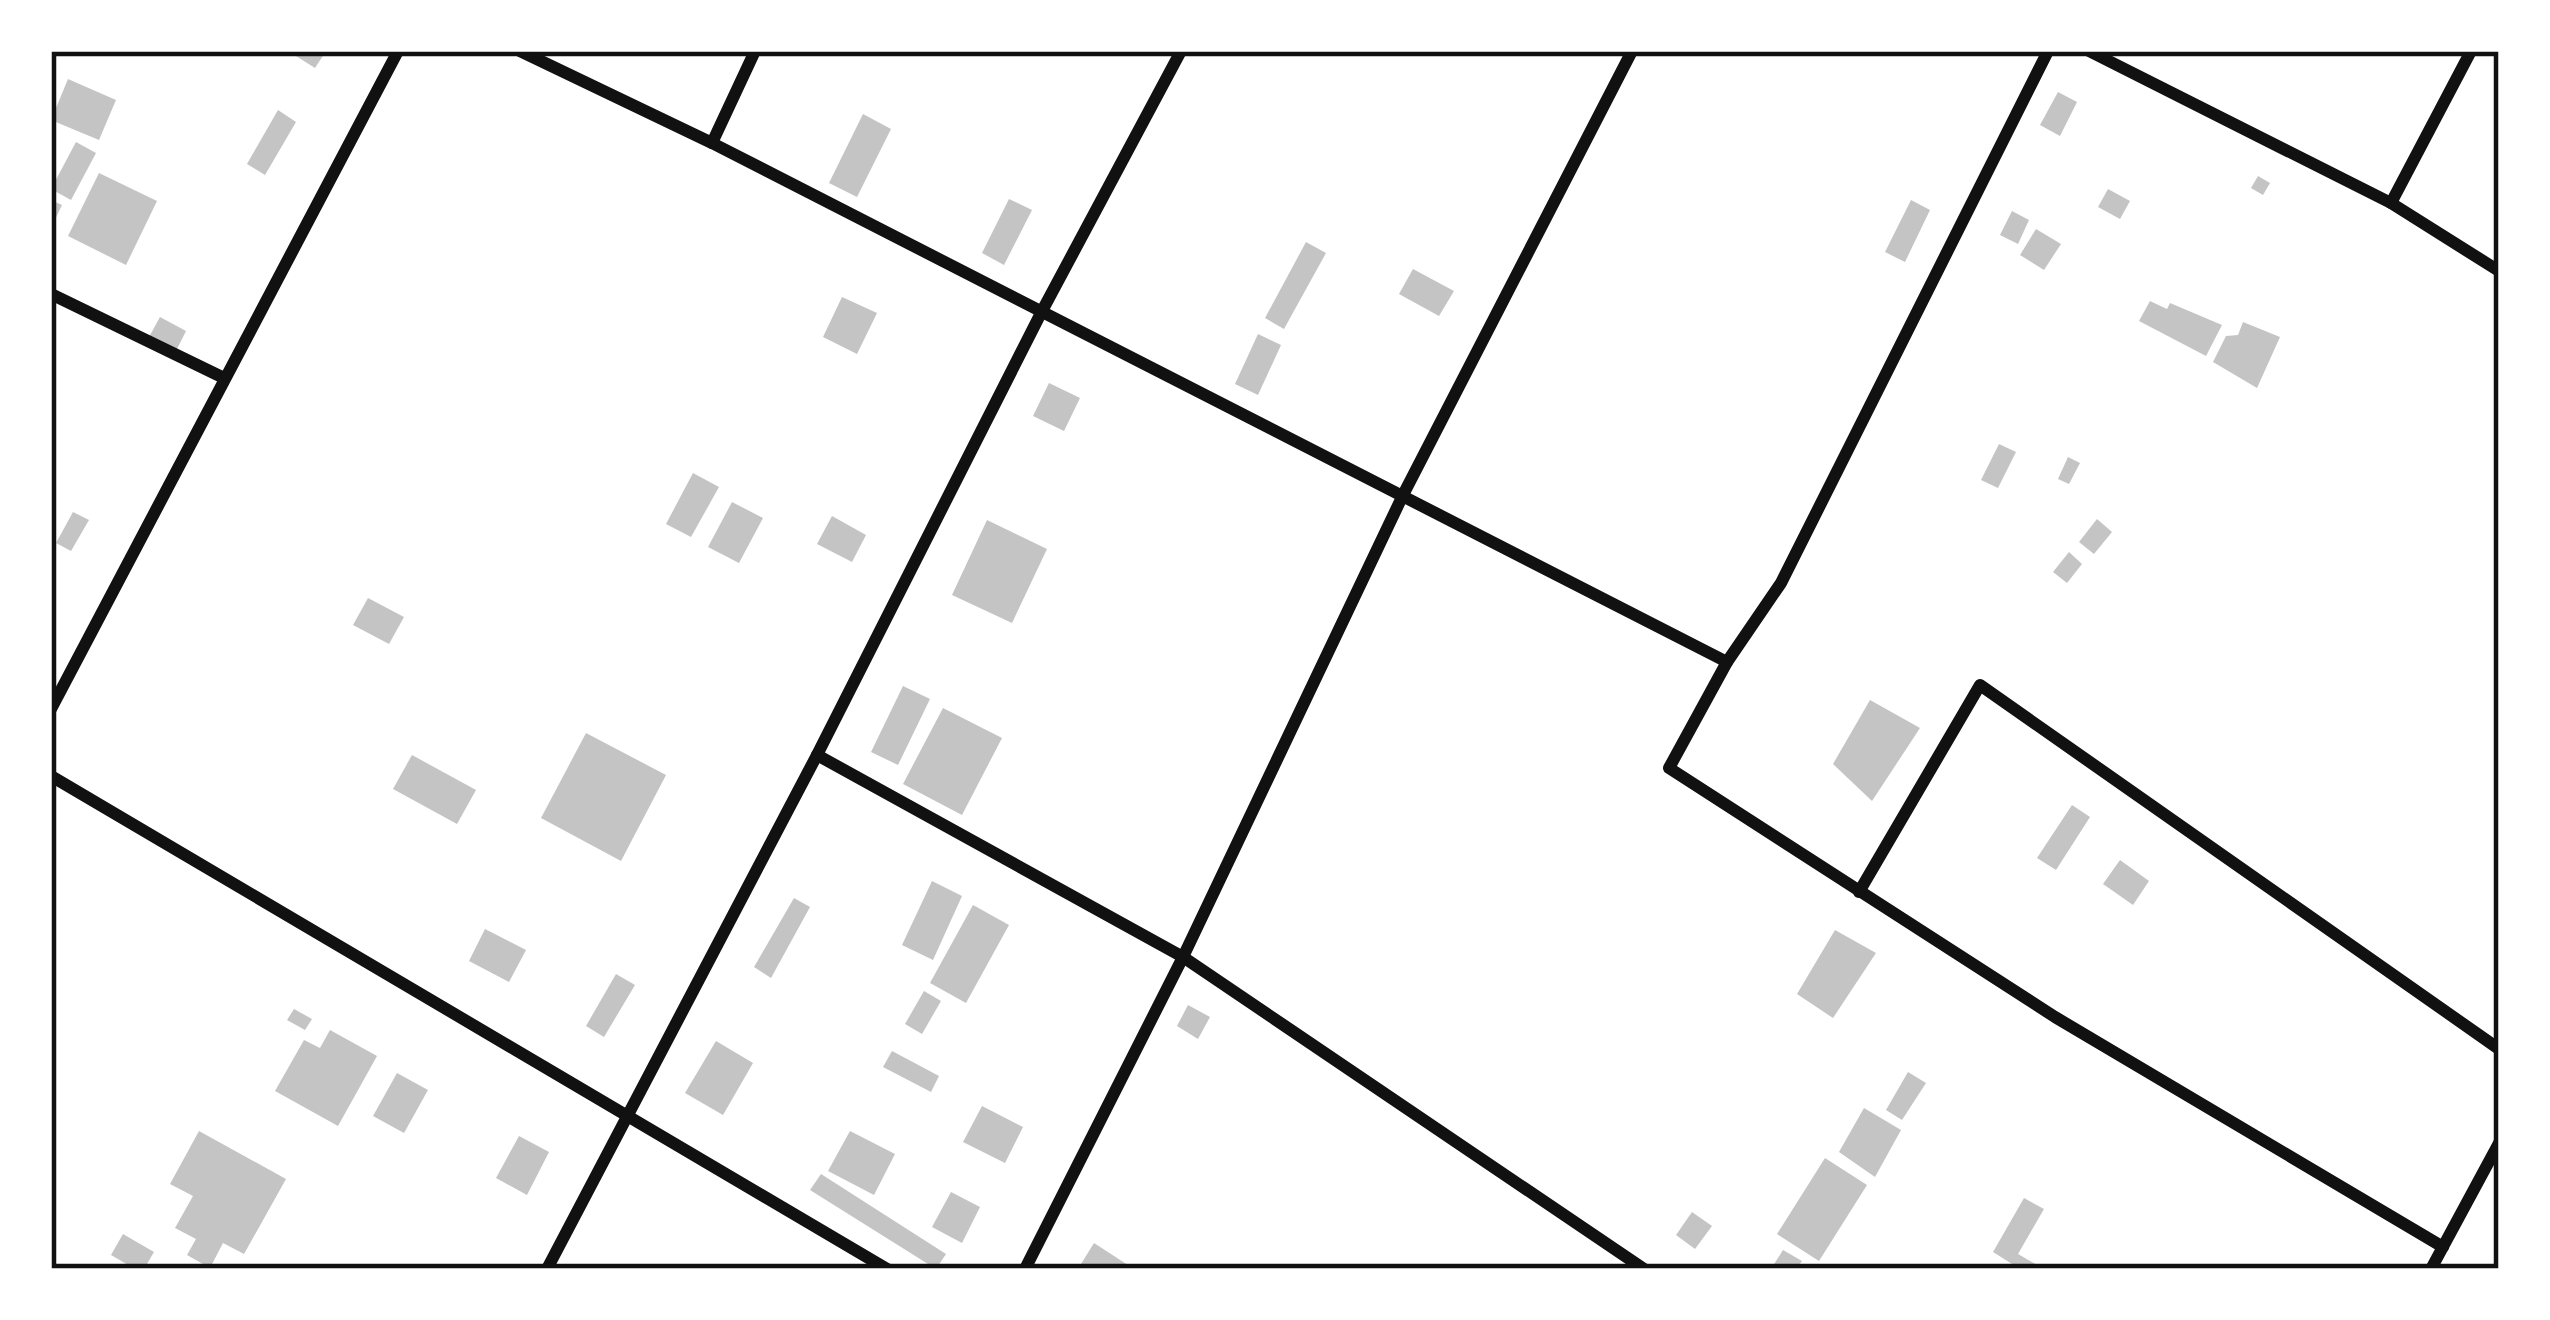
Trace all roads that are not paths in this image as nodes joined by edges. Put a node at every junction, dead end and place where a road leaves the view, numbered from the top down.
1 (398, 51) edge
2 (520, 51) edge
3 (755, 51) edge
4 (1181, 51) edge
5 (1632, 51) edge
6 (2048, 51) edge
7 (2089, 51) edge
8 (2470, 51) edge
9 (712, 143) junction
10 (2391, 203) junction
11 (2499, 271) edge
12 (51, 293) edge
13 (1041, 313) junction
14 (224, 378) junction
15 (1403, 495) junction
16 (1727, 662) junction
17 (51, 709) edge
18 (817, 755) junction
19 (51, 776) edge
20 (1859, 892) junction
21 (1183, 957) junction
22 (2499, 1049) edge
23 (626, 1114) junction
24 (2499, 1143) edge
25 (2443, 1247) junction
26 (1637, 1267) edge
27 (548, 1269) edge
28 (886, 1269) edge
29 (1025, 1269) edge
30 (2431, 1269) edge

1 - 14 street
2 - 9 street
3 - 9 street
4 - 13 street
5 - 15 street
6 - 16 street
7 - 10 street
8 - 10 street
9 - 13 street
10 - 11 street
12 - 14 street
13 - 15 street
13 - 18 street
14 - 17 street
15 - 16 street
15 - 21 street
16 - 20 street
18 - 21 street
18 - 23 street
19 - 23 street
20 - 22 street
20 - 25 street
21 - 26 street
21 - 29 street
23 - 27 street
23 - 28 street
24 - 25 street
25 - 30 street

